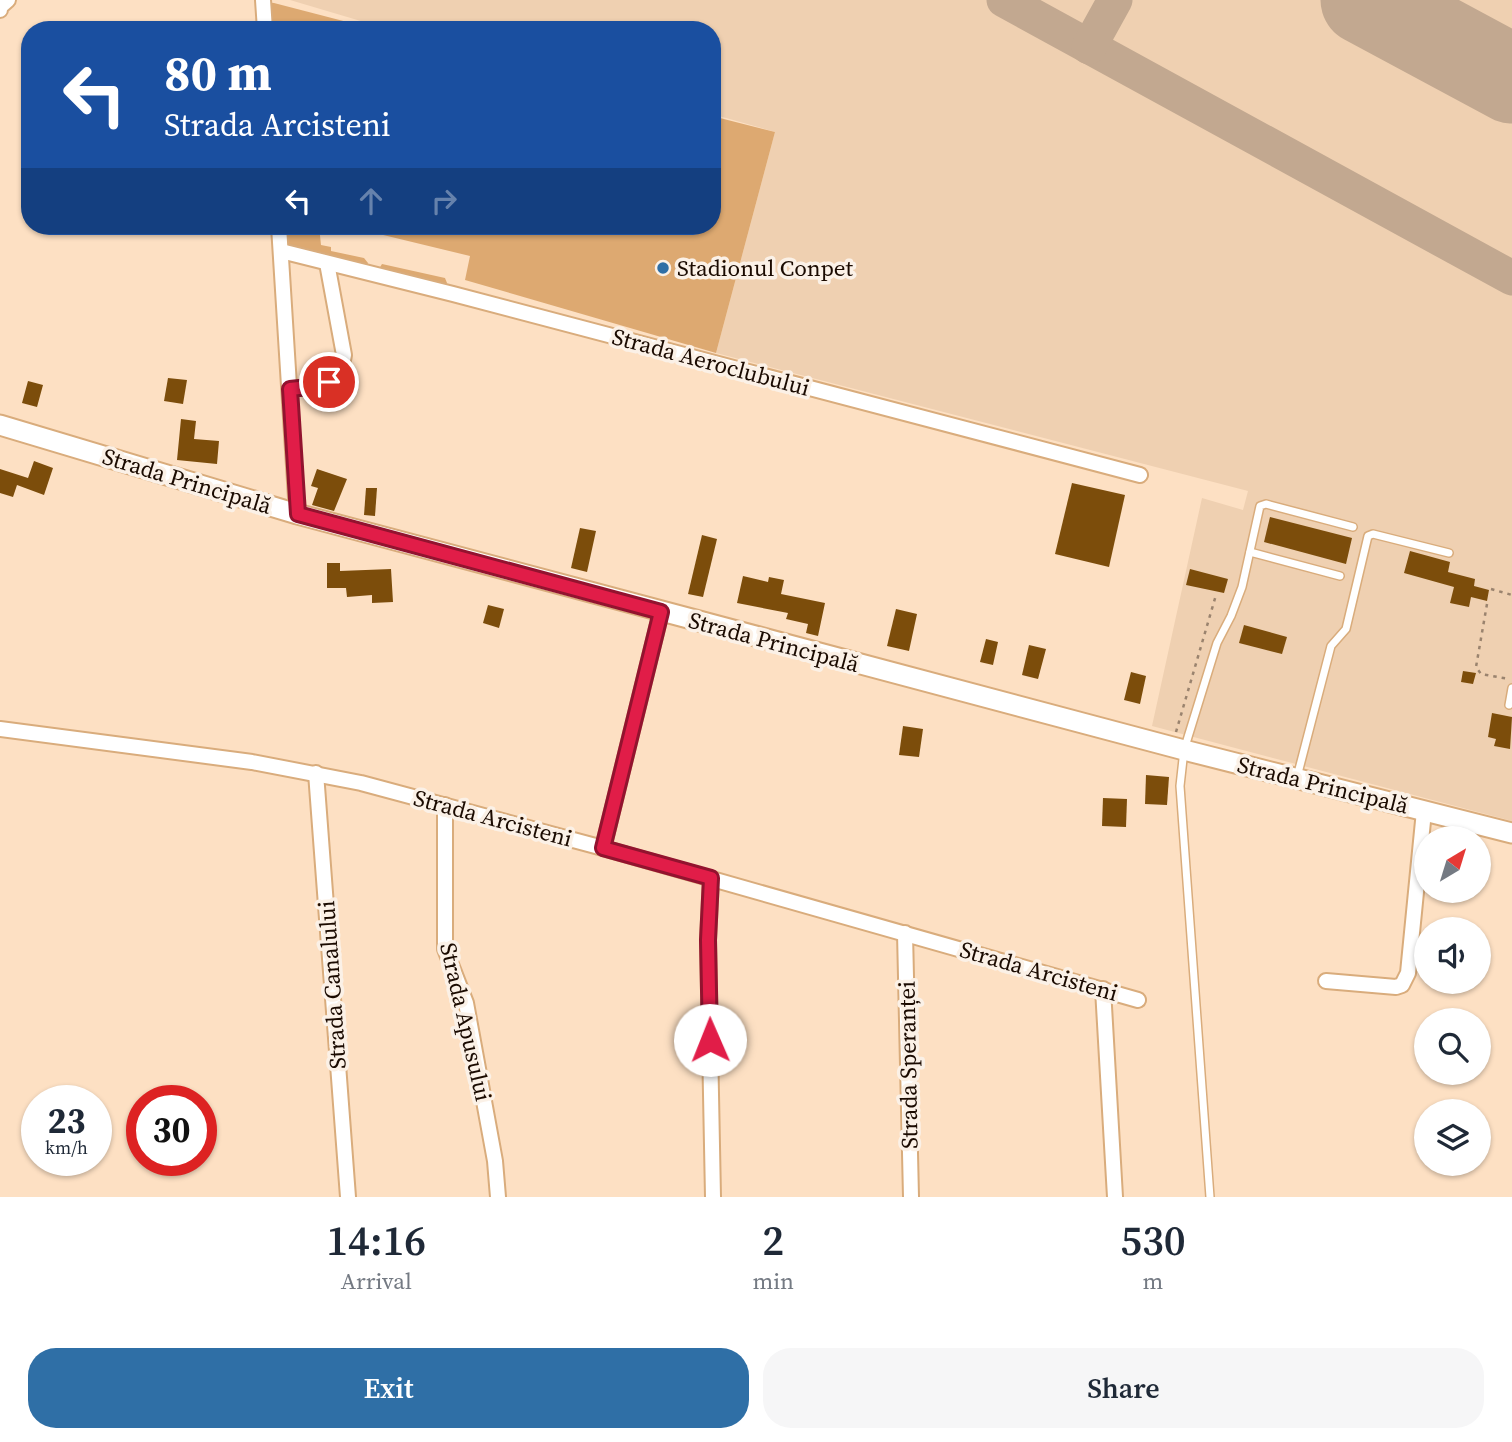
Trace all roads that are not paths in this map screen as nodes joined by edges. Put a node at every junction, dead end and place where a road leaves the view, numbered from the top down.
1 (8, 0) edge
2 (263, 0) edge
3 (0, 8) edge
4 (264, 21) edge
5 (280, 235) edge
6 (281, 251) junction
7 (327, 263) junction
8 (290, 389) junction
9 (0, 425) edge
10 (1140, 475) dead end
11 (298, 514) junction
12 (1353, 527) dead end
13 (1250, 552) junction
14 (1449, 553) dead end
15 (1340, 576) dead end
16 (661, 612) junction
17 (1512, 688) edge
18 (1509, 705) dead end
19 (0, 729) edge
20 (1184, 750) junction
21 (316, 773) junction
22 (1297, 778) junction
23 (445, 805) junction
24 (1424, 811) junction
25 (1512, 834) edge
26 (603, 848) junction
27 (711, 878) junction
28 (905, 933) junction
29 (1326, 981) dead end
30 (1103, 989) junction
31 (1138, 1000) dead end
32 (348, 1197) edge
33 (498, 1197) edge
34 (713, 1197) edge
35 (911, 1197) edge
36 (1115, 1197) edge
37 (1210, 1197) edge

1 - 3 street
2 - 4 street
5 - 6 street
6 - 7 street, Strada Aeroclubului
6 - 8 street
7 - 8 street
7 - 10 street, Strada Aeroclubului
8 - 11 street
9 - 11 main road, Strada Principală
11 - 16 main road, Strada Principală
12 - 13 lane
13 - 15 lane
13 - 20 lane
14 - 22 lane
16 - 20 main road, Strada Principală
16 - 26 street
17 - 18 lane
19 - 21 street, Strada Arcisteni
20 - 22 main road, Strada Principală
20 - 37 lane
21 - 23 street, Strada Arcisteni
21 - 32 street, Strada Canalului
22 - 24 main road, Strada Principală
23 - 26 street, Strada Arcisteni
23 - 33 street, Strada Apusului
24 - 25 main road, Strada Principală
24 - 29 street
26 - 27 street, Strada Arcisteni
27 - 28 street, Strada Arcisteni
27 - 34 street
28 - 30 street, Strada Arcisteni
28 - 35 street, Strada Speranței
30 - 31 street, Strada Arcisteni
30 - 36 street

